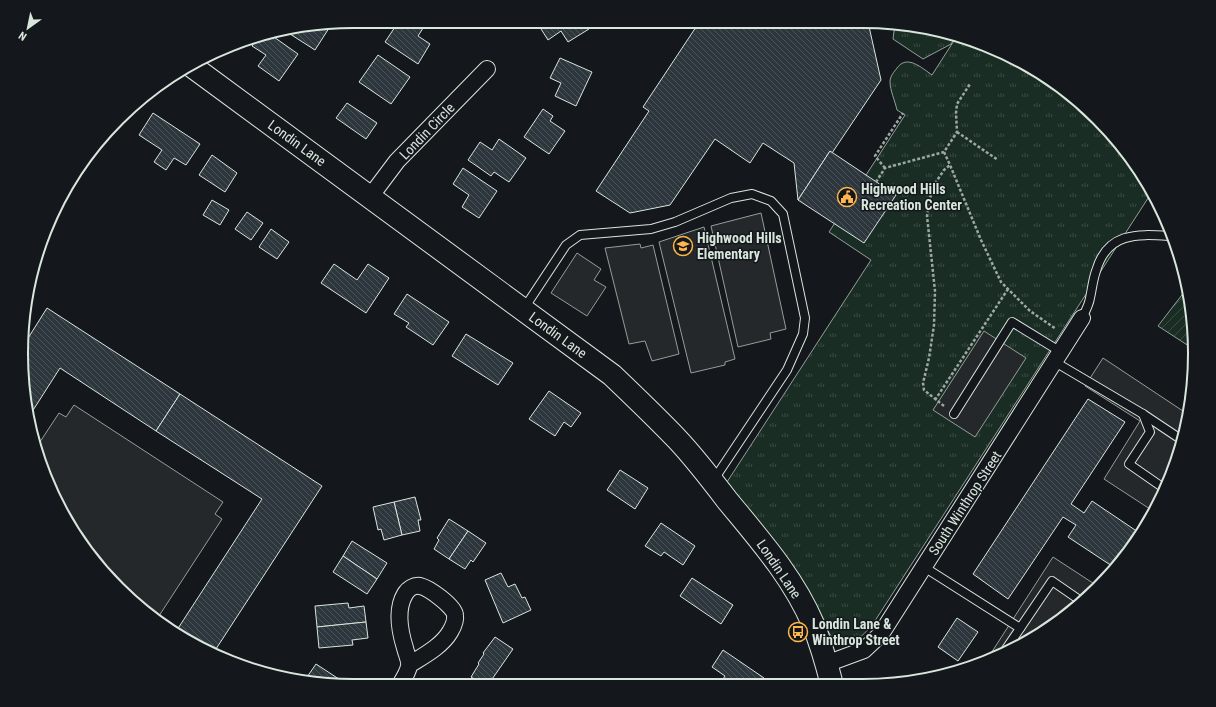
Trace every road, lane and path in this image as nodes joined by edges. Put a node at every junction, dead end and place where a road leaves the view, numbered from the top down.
1 (196, 69) edge
2 (487, 69) dead end
3 (970, 84) dead end
4 (903, 113) dead end
5 (957, 132) junction
6 (944, 152) junction
7 (998, 160) dead end
8 (950, 165) junction
9 (885, 168) junction
10 (876, 182) dead end
11 (370, 197) junction
12 (1165, 235) edge
13 (1008, 288) junction
14 (523, 310) junction
15 (1082, 318) joint
16 (1061, 351) junction
17 (936, 400) junction
18 (954, 414) joint
19 (1143, 414) junction
20 (1177, 437) edge
21 (713, 482) junction
22 (1160, 485) edge
23 (924, 567) junction
24 (1077, 598) edge
25 (1020, 628) junction
26 (1010, 643) edge
27 (826, 664) junction
28 (409, 665) junction
29 (403, 679) edge
30 (830, 679) edge

1 - 11 street, Londin Lane
2 - 11 street, Londin Circle
3 - 5 path
4 - 9 path
5 - 6 path
5 - 7 path
6 - 8 path
6 - 9 path
8 - 13 path
8 - 17 path
9 - 10 path
11 - 14 street, Londin Lane
12 - 15 lane
13 - 16 path
13 - 17 path
14 - 21 street, Londin Lane
14 - 21 lane
15 - 16 street, South Winthrop Street
16 - 18 lane
16 - 19 lane
16 - 23 street, South Winthrop Street
17 - 18 path
19 - 20 lane
19 - 22 lane
21 - 27 street, Londin Lane
23 - 25 lane
23 - 27 street, South Winthrop Street
24 - 25 lane
25 - 26 lane
27 - 30 street, Londin Lane
28 - 28 street
28 - 29 street

